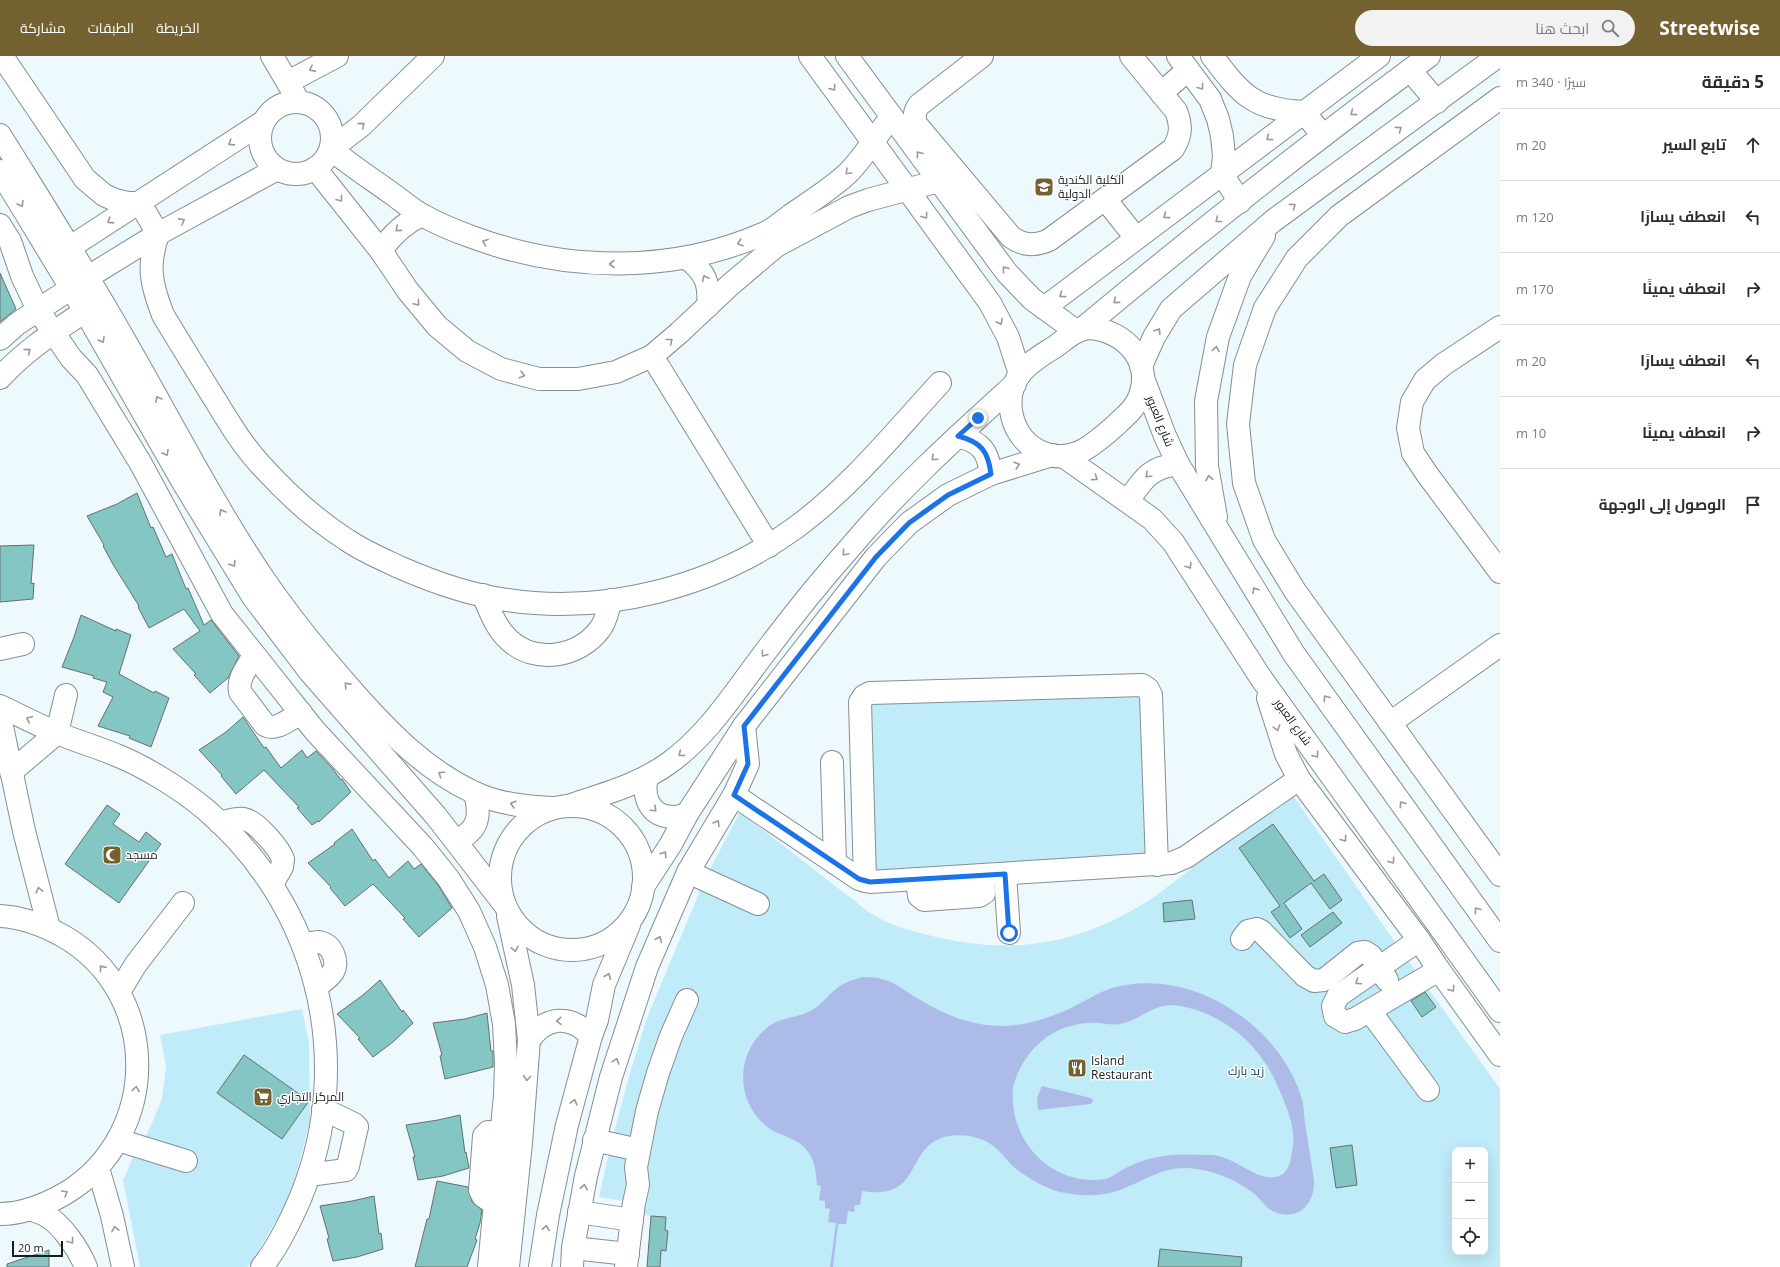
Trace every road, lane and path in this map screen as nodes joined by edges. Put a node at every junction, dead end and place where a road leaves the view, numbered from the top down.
1 (2, 56) edge
2 (272, 56) edge
3 (337, 56) edge
4 (433, 56) edge
5 (810, 56) edge
6 (847, 56) edge
7 (982, 56) edge
8 (1131, 56) edge
9 (1212, 56) edge
10 (1379, 56) edge
11 (1429, 56) edge
12 (1498, 56) edge
13 (1183, 63) edge
14 (1410, 70) junction
15 (288, 82) junction
16 (1161, 93) junction
17 (1500, 98) edge
18 (299, 101) junction
19 (1437, 102) junction
20 (1304, 112) junction
21 (891, 117) junction
22 (263, 122) junction
23 (0, 135) edge
24 (1323, 136) junction
25 (872, 142) junction
26 (331, 148) junction
27 (315, 168) junction
28 (277, 169) junction
29 (0, 171) edge
30 (1222, 174) junction
31 (939, 181) junction
32 (907, 190) junction
33 (1105, 199) junction
34 (1240, 202) junction
35 (140, 203) junction
36 (422, 215) junction
37 (992, 215) junction
38 (1273, 220) junction
39 (0, 225) edge
40 (975, 229) junction
41 (158, 234) junction
42 (1136, 238) junction
43 (772, 239) junction
44 (381, 251) junction
45 (62, 252) junction
46 (687, 258) junction
47 (80, 282) junction
48 (93, 305) junction
49 (708, 306) junction
50 (1044, 308) junction
51 (38, 310) junction
52 (1500, 327) edge
53 (1079, 330) junction
54 (52, 332) junction
55 (0, 339) edge
56 (652, 356) junction
57 (1142, 372) junction
58 (0, 378) edge
59 (1017, 379) junction
60 (940, 383) dead end
61 (958, 436) junction
62 (1057, 455) junction
63 (1178, 464) junction
64 (991, 474) junction
65 (1128, 501) junction
66 (1218, 530) junction
67 (769, 546) junction
68 (1500, 572) edge
69 (483, 595) junction
70 (611, 600) junction
71 (23, 644) dead end
72 (1500, 645) edge
73 (0, 649) edge
74 (254, 655) junction
75 (1261, 678) junction
76 (66, 695) dead end
77 (0, 706) edge
78 (301, 713) junction
79 (0, 717) edge
80 (1390, 723) junction
81 (744, 726) junction
82 (57, 733) junction
83 (832, 762) dead end
84 (11, 772) junction
85 (647, 778) junction
86 (1299, 779) junction
87 (475, 793) junction
88 (734, 795) junction
89 (560, 807) junction
90 (687, 814) junction
91 (456, 841) junction
92 (1496, 861) edge
93 (834, 863) junction
94 (1157, 865) junction
95 (688, 872) junction
96 (1005, 874) junction
97 (865, 881) junction
98 (643, 887) junction
99 (183, 903) dead end
100 (758, 904) dead end
101 (506, 908) junction
102 (0, 916) edge
103 (632, 918) junction
104 (49, 928) junction
105 (1009, 933) dead end
106 (1242, 939) dead end
107 (1419, 940) junction
108 (1500, 941) edge
109 (1379, 968) junction
110 (1439, 970) junction
111 (119, 992) junction
112 (1396, 995) junction
113 (688, 1000) dead end
114 (1370, 1011) junction
115 (1500, 1011) edge
116 (591, 1036) junction
117 (529, 1040) junction
118 (1500, 1055) edge
119 (1428, 1090) dead end
120 (323, 1109) junction
121 (118, 1140) junction
122 (594, 1140) junction
123 (637, 1158) junction
124 (186, 1161) dead end
125 (98, 1168) junction
126 (309, 1175) junction
127 (30, 1209) junction
128 (579, 1212) junction
129 (0, 1214) edge
130 (625, 1219) junction
131 (572, 1257) edge
132 (618, 1260) edge
133 (264, 1266) edge
134 (86, 1267) edge
135 (123, 1267) edge
136 (488, 1267) edge
137 (508, 1267) edge
138 (540, 1267) edge

1 - 35 street
2 - 15 street
3 -> 15 street
26 -> 4 street
5 -> 25 street
6 - 21 street
7 - 37 street
8 - 16 street
9 - 20 street
10 - 20 street
11 - 14 street
12 - 19 street
13 - 16 street
13 -> 30 street
14 - 19 street
14 -> 24 street
15 - 18 street
16 - 33 street
17 - 80 street
18 - 22 street
18 - 26 street
38 -> 19 street
20 - 24 street
20 -> 30 street
21 - 25 street
31 -> 21 street
22 - 28 street
22 -> 35 street
23 - 45 street
24 - 34 street
25 - 32 street
25 -> 43 street
26 - 27 street
26 - 36 street
27 - 28 street
27 -> 44 street
41 -> 28 street
29 -> 45 street
30 - 34 street
30 -> 42 street
31 - 32 street
31 - 40 street
32 - 43 street
32 -> 59 street
33 - 37 street
33 - 42 street
34 -> 53 street
35 - 41 street
35 -> 45 street
36 -> 44 street
46 -> 36 street
37 - 40 street
57 -> 38 street
66 -> 38 street
39 - 51 street
50 -> 40 street
41 - 47 street
41 - 69 street
42 -> 50 street
43 -> 46 street
43 - 49 street
44 -> 56 street
45 - 47 street
49 -> 46 street
47 - 48 street
47 - 51 street
48 - 54 street
87 -> 48 street
48 -> 91 street
56 -> 49 street
50 - 53 street
51 - 54 street
51 - 55 street
52 - 68 street
53 - 57 street
53 - 59 street
58 -> 54 street
54 - 74 street
56 - 67 street
57 - 62 street
57 - 63 street, شارع العبور
59 - 61 street
59 - 62 street
60 - 67 street
61 - 64 street
61 -> 85 street
64 -> 62 street
62 -> 65 street, شارع العبور
63 -> 65 street
63 - 66 street, شارع العبور
64 - 81 street
65 -> 75 street, شارع العبور
108 -> 66 street, شارع العبور
67 - 70 street
69 - 70 street
69 - 70 street
71 - 73 street
72 - 80 street
74 - 78 street
74 - 78 street
75 -> 86 street
75 -> 115 street, شارع العبور
76 - 82 street
82 -> 77 street
78 - 136 street
79 - 84 street
80 - 92 street
81 - 88 street
81 - 90 street
82 - 84 street
82 - 120 street
83 - 93 street
104 -> 84 street
85 - 89 street
85 -> 90 street
86 - 94 street
86 -> 107 street
89 -> 87 street
87 - 91 street
88 - 93 street
95 -> 88 street
89 - 98 street
89 - 101 street
98 -> 90 street
91 - 101 street
93 - 97 street
94 - 96 street
94 - 97 street
95 - 100 street
122 -> 95 street
96 - 97 street
96 - 105 street
98 - 103 street
99 - 111 street
101 - 103 street
101 -> 117 street
102 - 104 street
116 -> 103 street
111 -> 104 street
106 - 109 street
107 - 109 street
107 - 110 street
109 - 112 street
109 -> 114 street
110 - 112 street
110 -> 118 street
121 -> 111 street
112 - 114 street
113 - 123 street
114 - 119 street
116 -> 117 street
138 -> 116 street
117 -> 137 street
120 - 126 street
120 - 126 street
121 - 124 street
121 - 125 street
122 - 123 street
128 -> 122 street
123 - 130 street
127 -> 125 street
135 -> 125 street
126 - 133 street
127 - 129 street
127 -> 134 street
128 - 130 street
128 - 131 street
130 - 132 street
131 - 132 street

